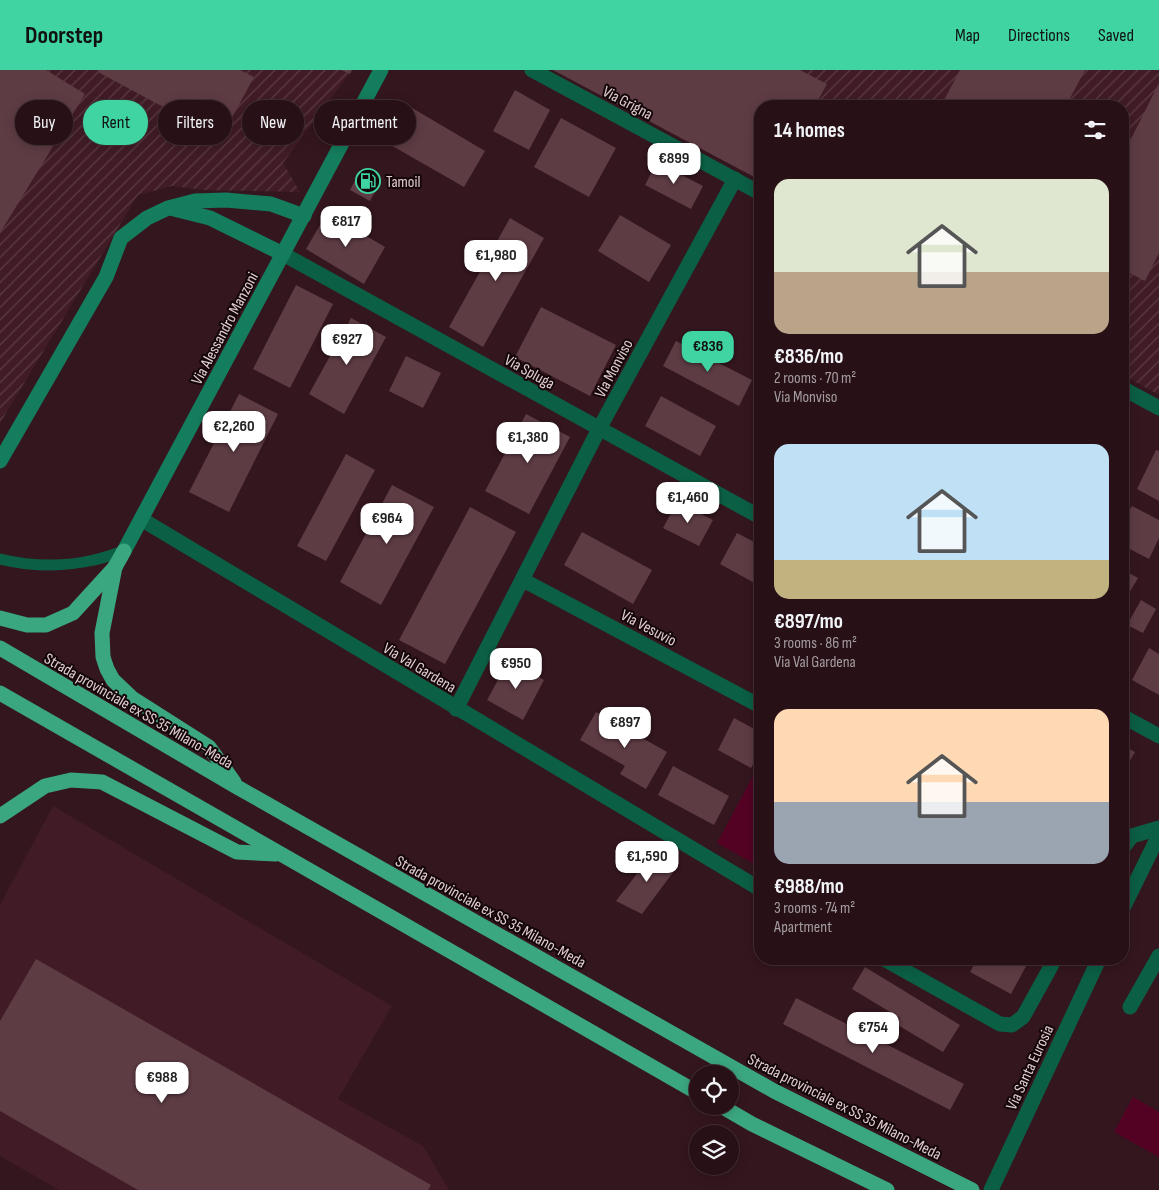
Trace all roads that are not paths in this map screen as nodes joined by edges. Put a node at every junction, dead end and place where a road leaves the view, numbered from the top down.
1 (382, 70) edge
2 (532, 70) edge
3 (735, 179) junction
4 (754, 190) edge
5 (168, 208) junction
6 (304, 216) junction
7 (283, 254) junction
8 (1129, 392) edge
9 (1159, 408) edge
10 (599, 430) junction
11 (0, 461) edge
12 (754, 514) edge
13 (141, 519) junction
14 (124, 550) junction
15 (0, 559) edge
16 (115, 567) junction
17 (522, 580) junction
18 (0, 618) edge
19 (0, 648) edge
20 (0, 693) edge
21 (754, 703) edge
22 (456, 709) junction
23 (1129, 720) edge
24 (1159, 736) edge
25 (237, 787) junction
26 (0, 816) edge
27 (1159, 828) edge
28 (1159, 835) edge
29 (1129, 840) edge
30 (278, 854) junction
31 (754, 885) edge
32 (1129, 896) edge
33 (1159, 956) edge
34 (895, 965) edge
35 (1052, 965) edge
36 (1096, 965) edge
37 (1130, 1007) dead end
38 (689, 1088) edge
39 (736, 1115) edge
40 (887, 1190) edge
41 (972, 1190) edge
42 (991, 1190) edge

1 - 6 main road, Via Alessandro Manzoni
2 - 3 street, Via Grigna
3 - 4 street, Via Grigna
3 - 10 street, Via Monviso
5 - 6 main road
5 - 7 main road
5 - 11 main road
6 - 7 main road, Via Alessandro Manzoni
7 - 10 street, Via Spluga
7 - 13 main road, Via Alessandro Manzoni
8 - 9 street
10 - 12 street, Via Spluga
10 - 17 street, Via Monviso
13 - 14 main road, Via Alessandro Manzoni
13 - 22 street, Via Val Gardena
14 - 15 lane
14 - 16 highway
16 - 18 highway
16 - 25 highway
17 - 21 street, Via Vesuvio
17 - 22 street, Via Monviso
19 - 25 highway, Strada provinciale ex SS 35 Milano-Meda
20 - 30 highway
22 - 31 street, Via Val Gardena
23 - 24 street
25 - 41 highway, Strada provinciale ex SS 35 Milano-Meda
26 - 30 highway
27 - 29 street
28 - 32 street
30 - 38 highway
33 - 37 street
34 - 35 street, Via Santa Eurosia
36 - 42 street, Via Santa Eurosia
39 - 40 highway

